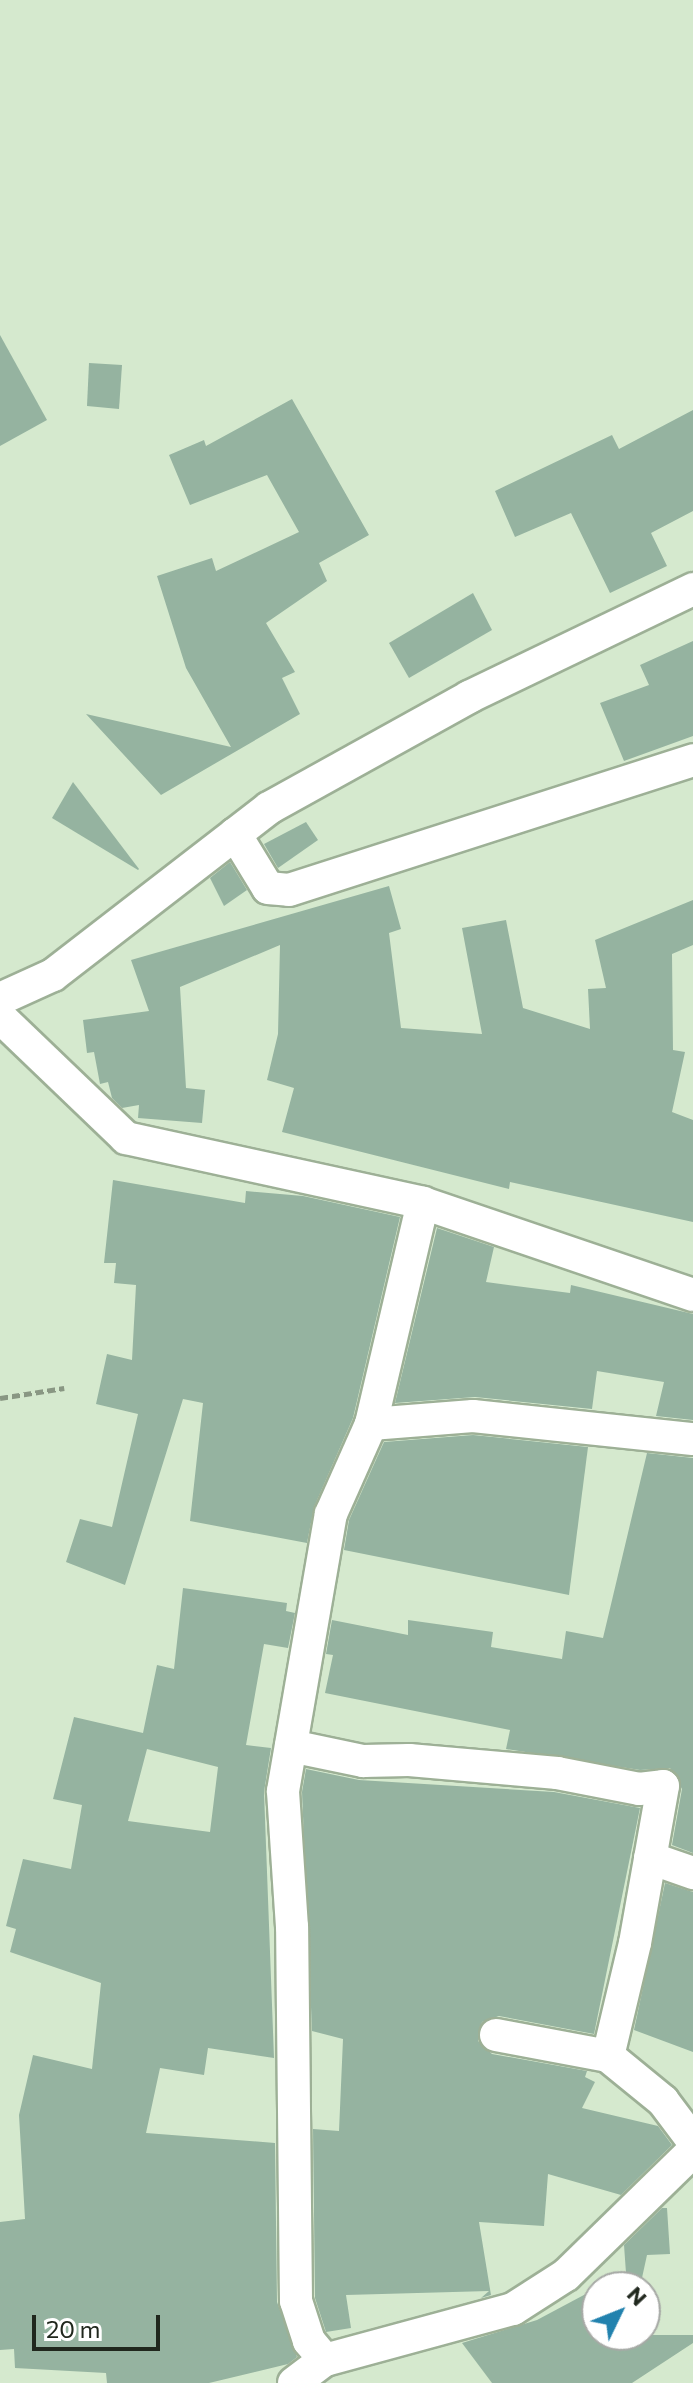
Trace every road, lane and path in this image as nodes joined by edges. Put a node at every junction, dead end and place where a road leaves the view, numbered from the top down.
1 (693, 589) edge
2 (693, 760) edge
3 (235, 834) junction
4 (0, 999) edge
5 (0, 1017) edge
6 (423, 1203) junction
7 (693, 1295) edge
8 (64, 1388) dead end
9 (0, 1398) edge
10 (371, 1424) junction
11 (693, 1439) edge
12 (291, 1746) junction
13 (650, 1858) junction
14 (693, 1873) edge
15 (496, 2035) dead end
16 (608, 2056) junction
17 (693, 2141) edge
18 (693, 2151) edge
19 (325, 2360) junction
20 (294, 2383) edge

1 - 3 street
2 - 3 street
3 - 4 street
5 - 6 street
6 - 7 street
6 - 10 street
8 - 9 path
10 - 11 street
10 - 12 street
12 - 13 street
12 - 19 street
13 - 14 street
13 - 16 street
15 - 16 street
16 - 17 street
18 - 19 street
19 - 20 street

